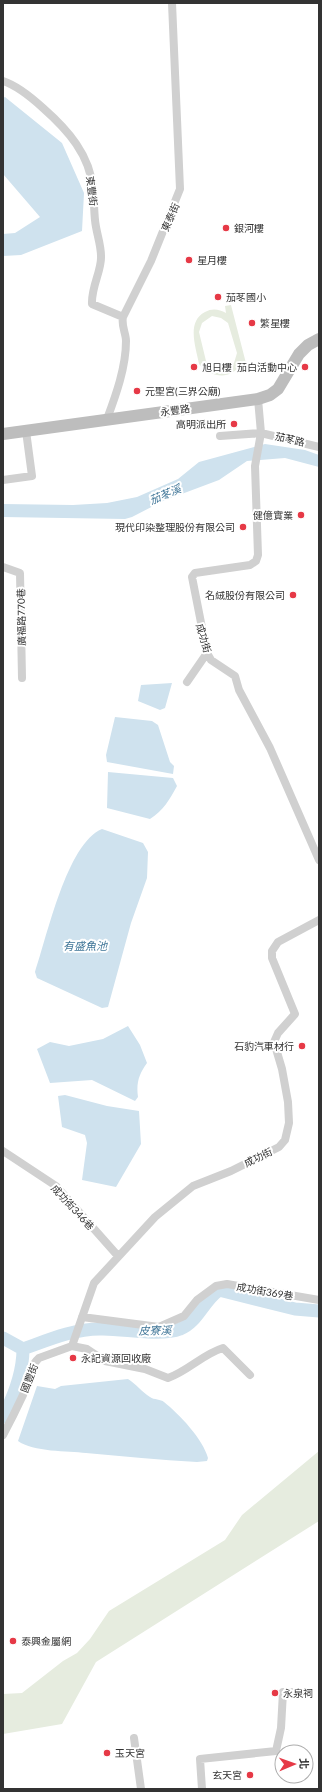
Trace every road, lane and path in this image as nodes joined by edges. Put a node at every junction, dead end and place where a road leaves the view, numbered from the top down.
1 (172, 3) edge
2 (3, 81) edge
3 (123, 317) junction
4 (319, 339) edge
5 (258, 399) junction
6 (107, 419) junction
7 (26, 431) junction
8 (261, 433) junction
9 (3, 434) edge
10 (220, 436) dead end
11 (319, 447) edge
12 (256, 462) joint
13 (3, 480) edge
14 (3, 567) edge
15 (207, 652) junction
16 (22, 678) dead end
17 (187, 682) dead end
18 (319, 860) edge
19 (319, 920) edge
20 (3, 1151) edge
21 (118, 1256) junction
22 (319, 1300) edge
23 (82, 1317) junction
24 (73, 1344) junction
25 (250, 1375) dead end
26 (3, 1435) edge
27 (291, 1692) dead end
28 (134, 1738) dead end
29 (140, 1789) edge
30 (202, 1789) edge

1 - 3 street, 東泰街
2 - 3 street, 東豐街
3 - 6 street
4 - 5 street, 永豐路
5 - 6 street, 永豐路
5 - 8 street, 茄苳路
6 - 7 street, 永豐路
7 - 9 street, 永豐路
7 - 13 street
8 - 10 street
8 - 11 street, 茄苳路
8 - 12 street, 茄苳路
12 - 15 street, 成功街
14 - 16 street, 廣福路770巷
15 - 17 street
15 - 18 street, 成功街
19 - 21 street, 成功街
20 - 21 street, 成功街346巷
21 - 23 street, 成功街
22 - 23 street, 成功街369巷
23 - 24 street, 成功街
24 - 25 street
24 - 26 street, 國豐街
27 - 30 street
28 - 29 street

